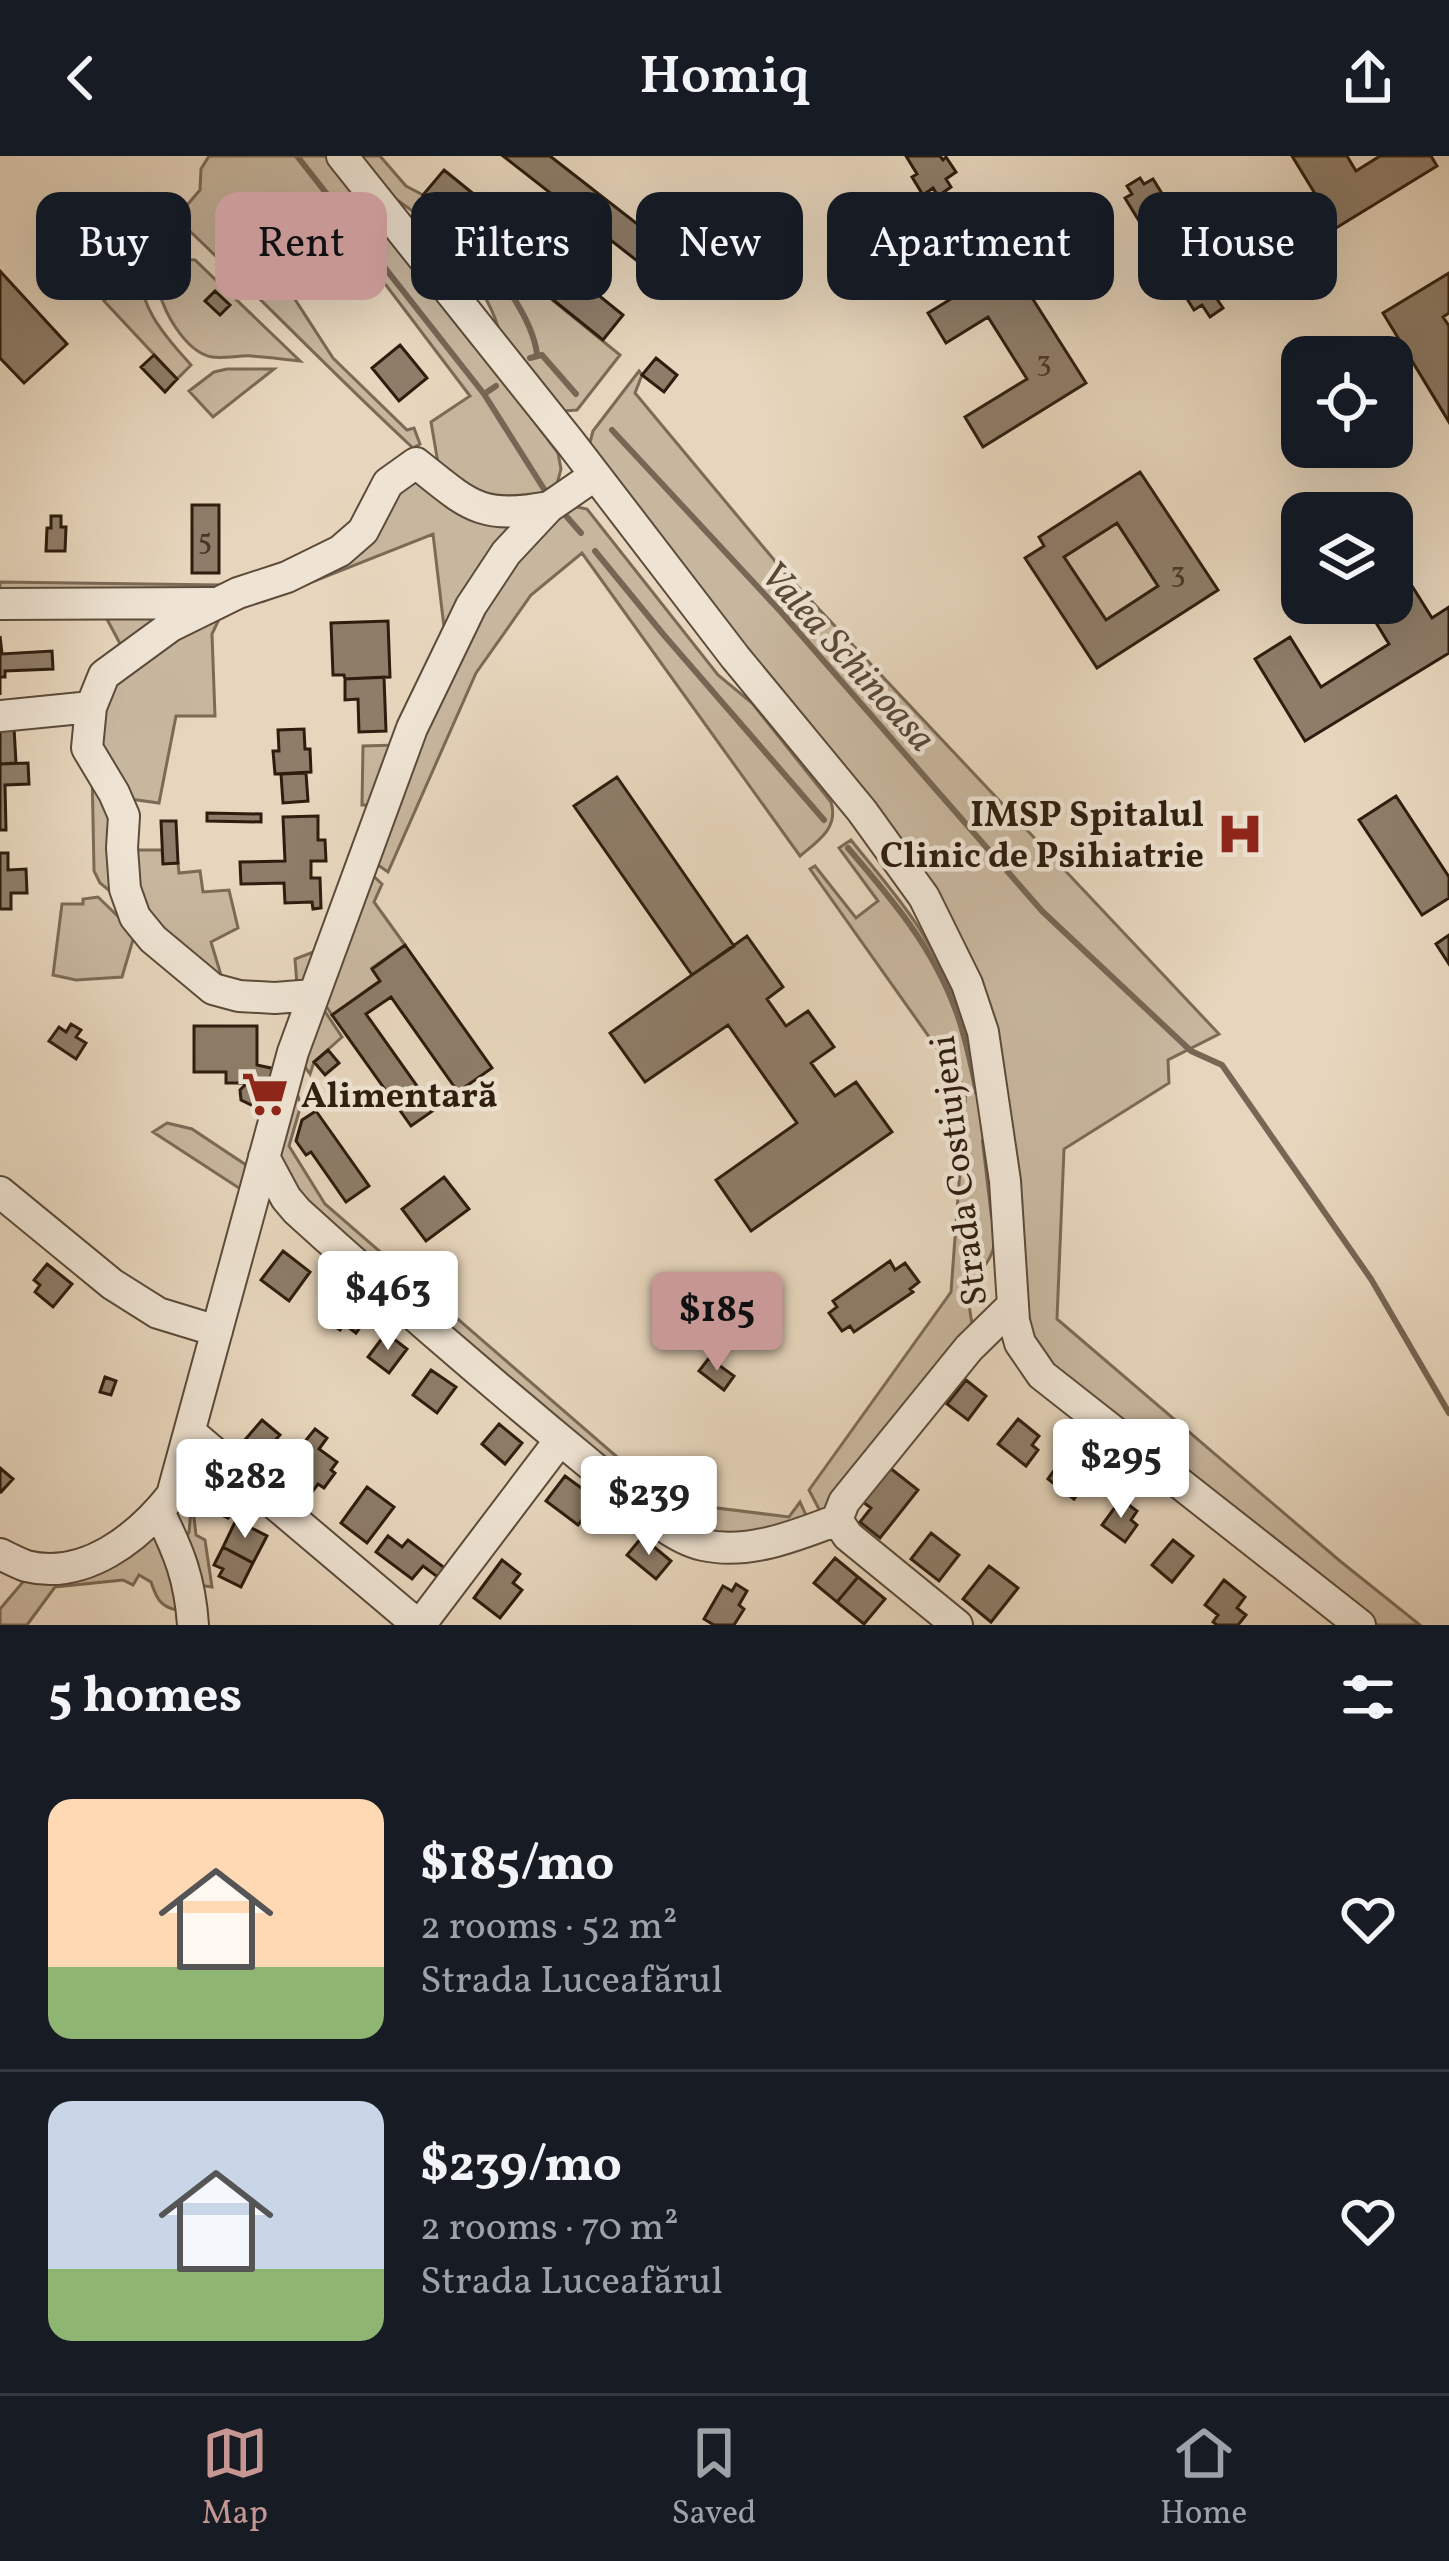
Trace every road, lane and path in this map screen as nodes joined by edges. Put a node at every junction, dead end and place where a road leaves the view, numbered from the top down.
1 (342, 156) edge
2 (594, 476) junction
3 (549, 507) junction
4 (218, 603) junction
5 (0, 604) edge
6 (92, 706) junction
7 (0, 716) edge
8 (313, 995) junction
9 (264, 1157) junction
10 (0, 1192) edge
11 (1015, 1320) junction
12 (217, 1331) junction
13 (191, 1433) junction
14 (560, 1440) junction
15 (159, 1512) junction
16 (837, 1520) junction
17 (0, 1554) edge
18 (193, 1625) edge
19 (419, 1625) edge
20 (956, 1625) edge
21 (1360, 1625) edge

1 - 2 street, Strada Costiujeni
2 - 3 street
2 - 11 street, Strada Costiujeni
3 - 4 street
3 - 8 street
4 - 5 street
4 - 6 street
6 - 7 street
6 - 8 street
8 - 9 street
9 - 12 street
9 - 14 street
10 - 12 street
11 - 16 street
11 - 21 street
12 - 13 street
13 - 15 street
13 - 19 street
14 - 16 street
14 - 19 street
15 - 17 street
15 - 18 street
16 - 20 street

